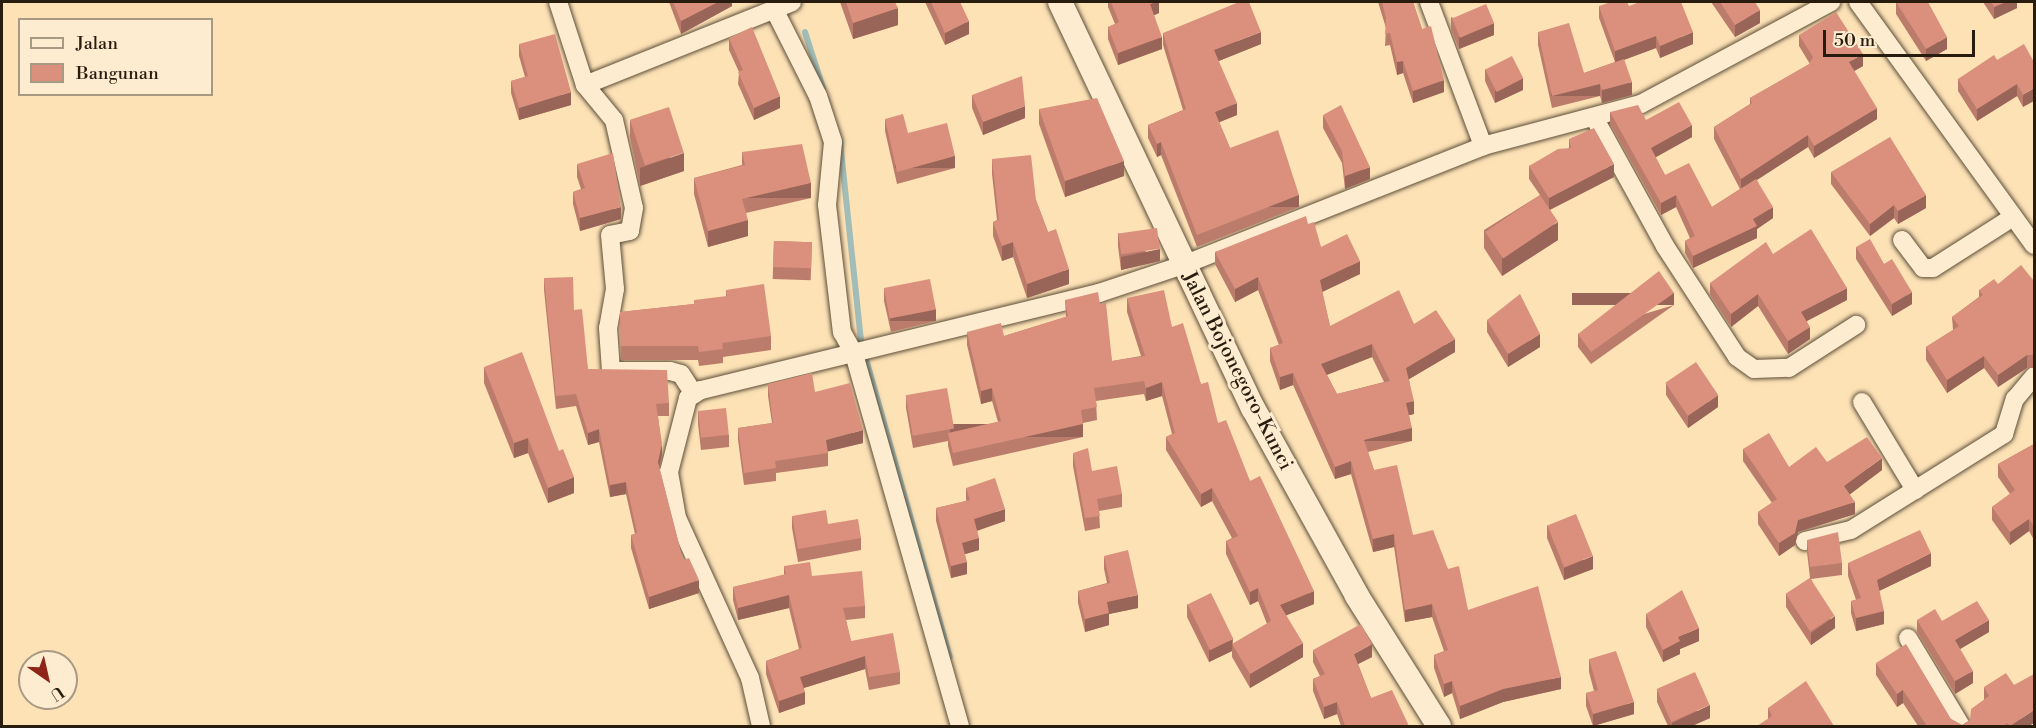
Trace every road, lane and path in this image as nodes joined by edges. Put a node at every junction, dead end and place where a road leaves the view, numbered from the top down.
1 (558, 2) edge
2 (1060, 2) edge
3 (1429, 2) edge
4 (1858, 2) edge
5 (1827, 3) edge
6 (784, 5) edge
7 (585, 85) junction
8 (1595, 119) junction
9 (1483, 146) junction
10 (2013, 217) junction
11 (1902, 240) dead end
12 (2034, 244) edge
13 (1184, 265) junction
14 (1856, 325) dead end
15 (856, 353) junction
16 (2034, 376) edge
17 (694, 394) junction
18 (1862, 402) dead end
19 (1915, 490) junction
20 (1805, 541) edge
21 (1908, 638) dead end
22 (761, 726) edge
23 (960, 726) edge
24 (1439, 726) edge
25 (1960, 726) edge

1 - 7 street
2 - 13 main road, Jalan Bojonegoro-Kunci
3 - 9 street
4 - 10 street
5 - 8 street
6 - 7 street
6 - 15 street
7 - 17 street
8 - 9 street
8 - 14 street
9 - 13 street
10 - 11 street
10 - 12 street
13 - 15 street
13 - 24 main road, Jalan Bojonegoro-Kunci
15 - 17 street
15 - 23 street
16 - 19 street
17 - 22 street
18 - 19 street
19 - 20 street
21 - 25 street

